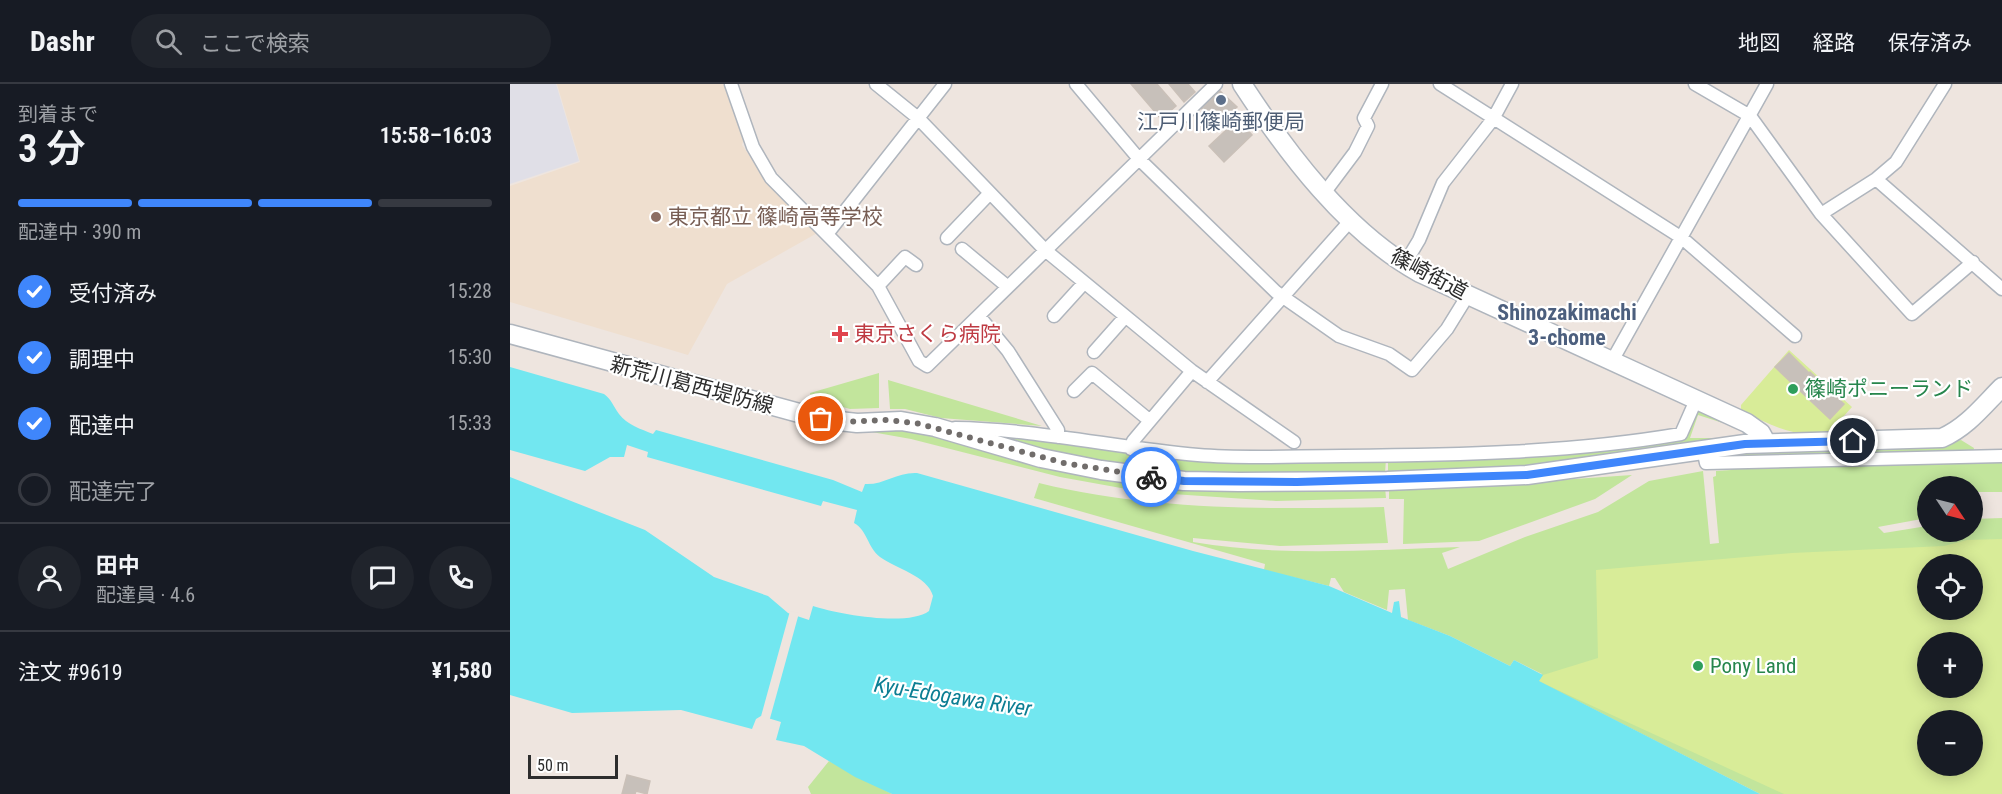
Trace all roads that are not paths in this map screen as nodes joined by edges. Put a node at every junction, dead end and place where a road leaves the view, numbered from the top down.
1 (731, 84) edge
2 (876, 84) edge
3 (945, 84) edge
4 (1076, 84) edge
5 (1216, 84) edge
6 (1242, 84) edge
7 (1382, 84) edge
8 (1440, 84) edge
9 (1512, 84) edge
10 (1695, 84) edge
11 (1767, 84) edge
12 (1945, 84) edge
13 (1750, 116) junction
14 (918, 118) junction
15 (1494, 119) junction
16 (1139, 159) junction
17 (1876, 179) junction
18 (1325, 192) junction
19 (990, 193) junction
20 (1821, 214) junction
21 (1351, 220) junction
22 (826, 234) junction
23 (947, 238) dead end
24 (1682, 238) junction
25 (962, 249) dead end
26 (1045, 250) junction
27 (1973, 262) junction
28 (916, 265) dead end
29 (1404, 265) junction
30 (1084, 283) junction
31 (878, 286) junction
32 (1008, 287) junction
33 (2002, 289) edge
34 (1468, 295) junction
35 (1282, 297) junction
36 (979, 316) junction
37 (1054, 316) dead end
38 (1125, 316) junction
39 (510, 334) edge
40 (1795, 336) dead end
41 (1094, 352) dead end
42 (1612, 361) junction
43 (1192, 371) junction
44 (1207, 382) junction
45 (2002, 387) edge
46 (1074, 391) dead end
47 (1696, 400) junction
48 (1149, 420) junction
49 (935, 427) junction
50 (1058, 436) junction
51 (1294, 442) dead end
52 (1766, 442) junction
53 (1131, 449) junction
54 (1703, 449) junction
55 (2002, 456) edge

1 - 22 street
2 - 14 street
3 - 14 street
4 - 16 street
5 - 16 street
6 - 18 main road, 篠崎街道
7 - 18 street
8 - 15 street
9 - 15 street
10 - 13 street
11 - 13 street
12 - 17 street
13 - 20 street
13 - 24 street
14 - 19 street
14 - 22 street
15 - 24 street
15 - 29 street
16 - 26 street
16 - 35 street
17 - 20 street
17 - 27 street
18 - 21 main road, 篠崎街道
19 - 23 street
19 - 26 street
20 - 27 street
21 - 29 main road, 篠崎街道
21 - 35 street
22 - 31 street
24 - 40 street
24 - 42 street
25 - 32 street
26 - 30 street
26 - 32 street
27 - 33 street
28 - 31 street
29 - 34 main road, 篠崎街道
30 - 37 street
30 - 38 street
31 - 36 street
32 - 36 street
34 - 35 street
34 - 42 main road, 篠崎街道
35 - 44 street
36 - 50 street
38 - 41 street
38 - 43 street
39 - 49 main road, 新荒川葛西堤防線
42 - 47 main road, 篠崎街道
43 - 44 street
43 - 48 street
44 - 51 street
45 - 52 main road, 新荒川葛西堤防線
46 - 48 street
47 - 52 main road, 篠崎街道
47 - 53 street
48 - 53 street
49 - 50 street
49 - 54 main road, 新荒川葛西堤防線
50 - 53 street
52 - 54 main road, 新荒川葛西堤防線
54 - 55 street

